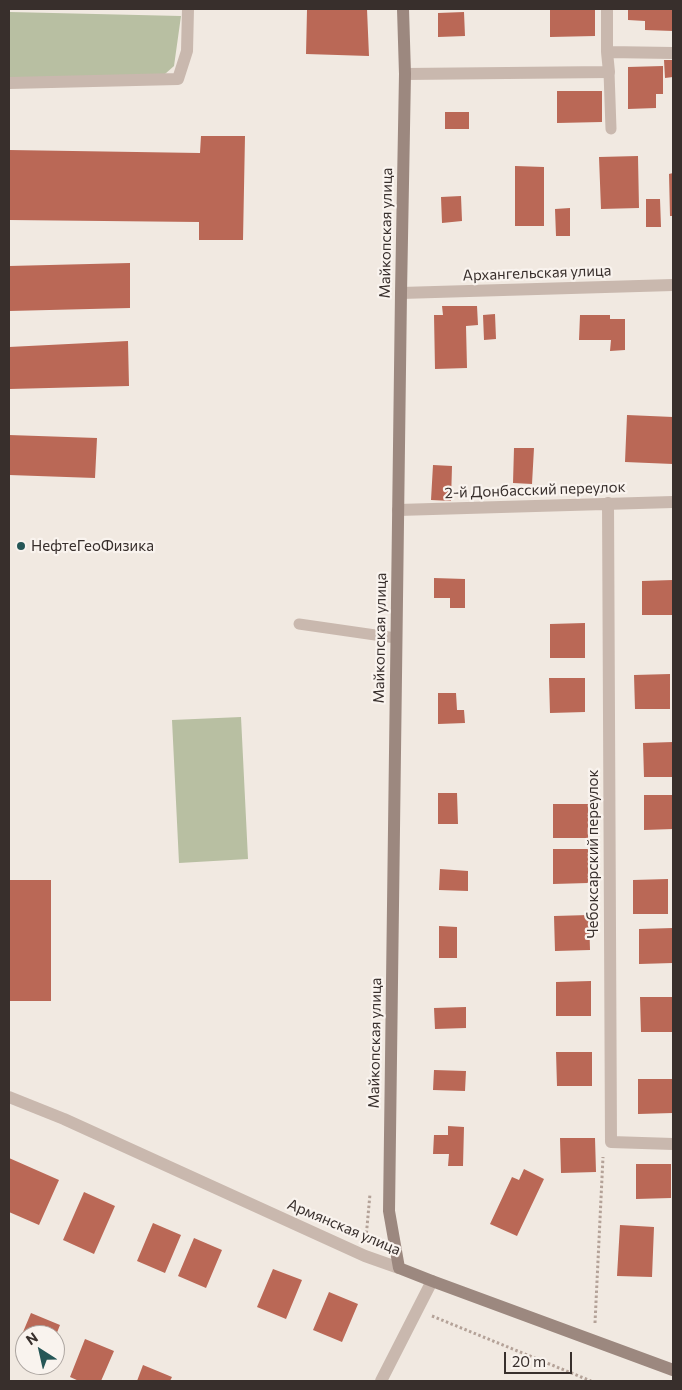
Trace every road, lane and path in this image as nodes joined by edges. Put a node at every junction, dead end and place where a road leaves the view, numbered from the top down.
1 (188, 9) edge
2 (403, 9) edge
3 (608, 9) edge
4 (607, 52) junction
5 (673, 53) edge
6 (609, 72) junction
7 (405, 74) junction
8 (9, 83) edge
9 (611, 129) dead end
10 (673, 285) edge
11 (401, 293) junction
12 (673, 502) edge
13 (608, 503) junction
14 (398, 510) junction
15 (299, 624) dead end
16 (396, 638) junction
17 (9, 1097) edge
18 (611, 1142) junction
19 (673, 1144) edge
20 (399, 1268) junction
21 (432, 1281) junction
22 (417, 1310) junction
23 (594, 1341) junction
24 (673, 1370) edge
25 (381, 1381) edge
26 (591, 1381) edge

1 - 8 street
2 - 7 street, Майкопская улица
3 - 4 street
4 - 5 street
4 - 6 street
6 - 7 street
6 - 9 lane
7 - 11 street, Майкопская улица
10 - 11 street, Архангельская улица
11 - 14 street, Майкопская улица
12 - 13 street, 2-й Донбасский переулок
13 - 14 street, 2-й Донбасский переулок
13 - 18 street, Чебоксарский переулок
14 - 16 street, Майкопская улица
15 - 16 lane
16 - 20 street, Майкопская улица
17 - 20 street, Армянская улица
18 - 19 street
18 - 23 path
20 - 21 street, Армянская улица
21 - 22 street
21 - 23 street, Армянская улица
22 - 25 street
22 - 26 path
23 - 24 street, Армянская улица

